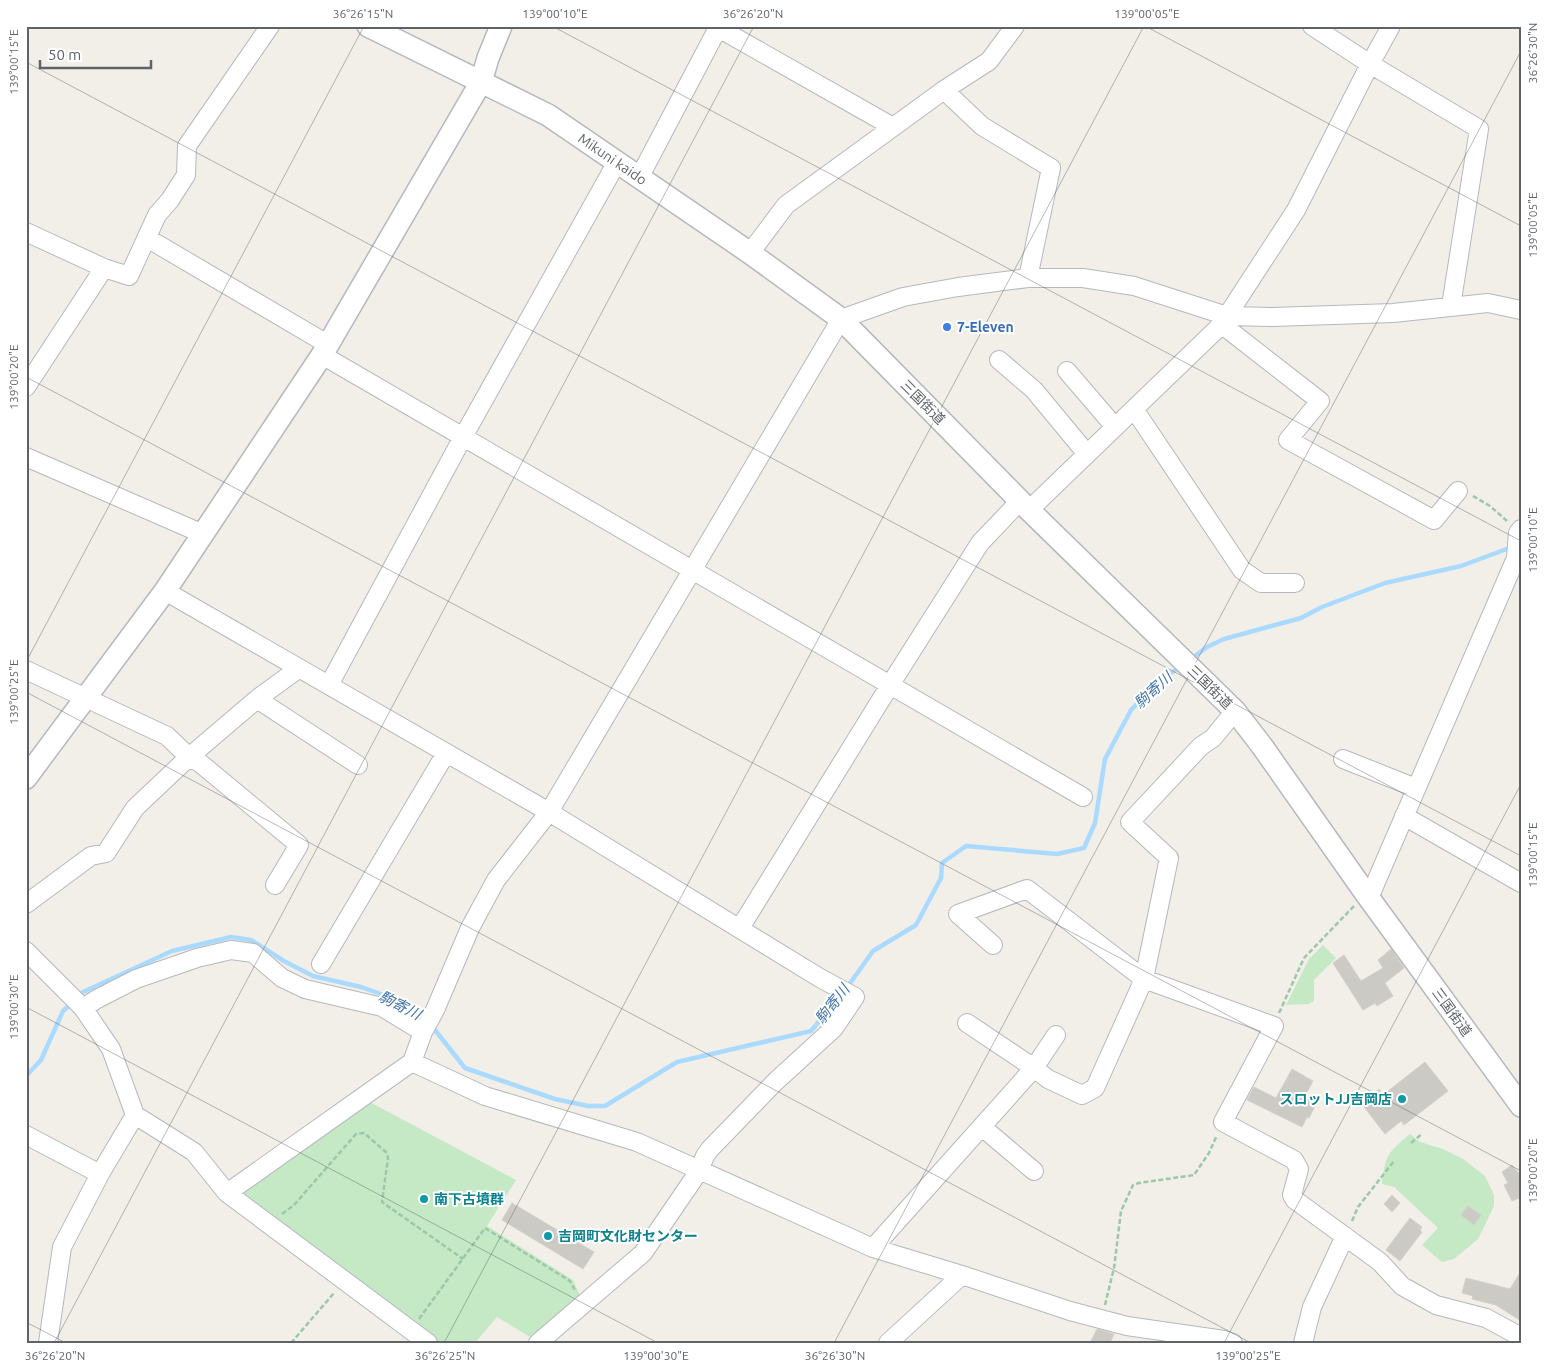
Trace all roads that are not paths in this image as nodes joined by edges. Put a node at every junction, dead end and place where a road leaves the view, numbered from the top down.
1 (270, 26) edge
2 (368, 26) edge
3 (501, 26) edge
4 (1015, 26) edge
5 (1312, 26) edge
6 (1391, 26) edge
7 (717, 27) edge
8 (1370, 64) junction
9 (481, 82) junction
10 (944, 90) junction
11 (893, 127) junction
12 (617, 162) junction
13 (639, 178) junction
14 (26, 232) edge
15 (147, 238) junction
16 (750, 253) junction
17 (104, 268) junction
18 (1028, 278) junction
19 (1451, 306) junction
20 (1521, 310) edge
21 (1227, 316) junction
22 (841, 319) junction
23 (326, 350) junction
24 (999, 360) dead end
25 (1067, 370) dead end
26 (26, 388) edge
27 (1134, 409) junction
28 (1115, 427) junction
29 (463, 436) junction
30 (1087, 454) junction
31 (26, 457) edge
32 (1458, 491) road end
33 (1025, 506) junction
34 (202, 534) junction
35 (1518, 538) edge
36 (692, 570) junction
37 (1294, 583) dead end
38 (164, 591) junction
39 (298, 669) junction
40 (26, 670) edge
41 (329, 684) junction
42 (890, 685) junction
43 (86, 697) junction
44 (257, 699) junction
45 (1235, 711) junction
46 (446, 753) junction
47 (189, 757) junction
48 (1343, 758) dead end
49 (358, 765) dead end
50 (26, 778) edge
51 (1416, 788) junction
52 (1083, 797) dead end
53 (549, 812) junction
54 (1404, 816) junction
55 (1521, 883) edge
56 (275, 885) dead end
57 (1368, 896) junction
58 (26, 904) edge
59 (740, 928) junction
60 (993, 945) dead end
61 (26, 951) edge
62 (320, 964) dead end
63 (1144, 979) junction
64 (82, 1008) junction
65 (967, 1023) dead end
66 (423, 1032) junction
67 (1056, 1035) dead end
68 (412, 1062) junction
69 (1034, 1068) junction
70 (1521, 1106) edge
71 (135, 1115) junction
72 (982, 1127) junction
73 (26, 1135) edge
74 (699, 1171) junction
75 (1034, 1171) dead end
76 (100, 1174) junction
77 (227, 1193) junction
78 (1345, 1236) junction
79 (873, 1248) junction
80 (962, 1275) junction
81 (1521, 1337) edge
82 (48, 1343) edge
83 (428, 1343) edge
84 (538, 1343) edge
85 (888, 1343) edge
86 (1233, 1343) edge
87 (1303, 1343) edge

1 - 15 street
2 - 9 street, Mikuni kaido
3 - 9 street
4 - 10 street
5 - 8 street
6 - 8 street
7 - 11 street
7 - 13 street
8 - 19 street
8 - 21 street
9 - 12 street, Mikuni kaido
9 - 23 street
10 - 11 street
10 - 18 street
11 - 16 street
12 - 13 street, Mikuni kaido
12 - 29 street
13 - 16 street, Mikuni kaido
14 - 17 street
15 - 17 street
15 - 23 street
16 - 22 street, Mikuni kaido
17 - 26 street
18 - 21 street
18 - 22 street
19 - 20 street
19 - 21 street
21 - 27 street
21 - 32 street
22 - 33 street, 三国街道
22 - 36 street
23 - 29 street
23 - 34 street
24 - 30 street
25 - 28 street
27 - 28 street
27 - 37 street
28 - 30 street
29 - 36 street
29 - 41 street
30 - 33 street
31 - 34 street
33 - 42 street
33 - 45 street, 三国街道
34 - 38 street
35 - 51 street
36 - 42 street
36 - 53 street
38 - 39 street
38 - 43 street
39 - 41 street
39 - 44 street
40 - 43 street
41 - 46 street
42 - 52 street
42 - 59 street
43 - 47 street
43 - 50 street
44 - 47 street
44 - 49 street
45 - 57 street, 三国街道
45 - 63 street
46 - 53 street
46 - 62 street
47 - 56 street
47 - 58 street
48 - 51 street
51 - 54 street
53 - 59 street
53 - 66 street
54 - 55 street
54 - 57 street
57 - 70 street, 三国街道
59 - 74 street
60 - 63 street
61 - 64 street
63 - 69 street
63 - 78 street
64 - 66 street
64 - 71 street
65 - 69 street
66 - 68 street
67 - 69 street
68 - 74 street
68 - 77 street
69 - 72 street
71 - 76 street
71 - 77 street
72 - 75 street
72 - 79 street
73 - 76 street
74 - 79 street
74 - 84 street
76 - 82 street
77 - 83 street
78 - 81 street
78 - 87 street
79 - 80 street
80 - 85 street
80 - 86 street

